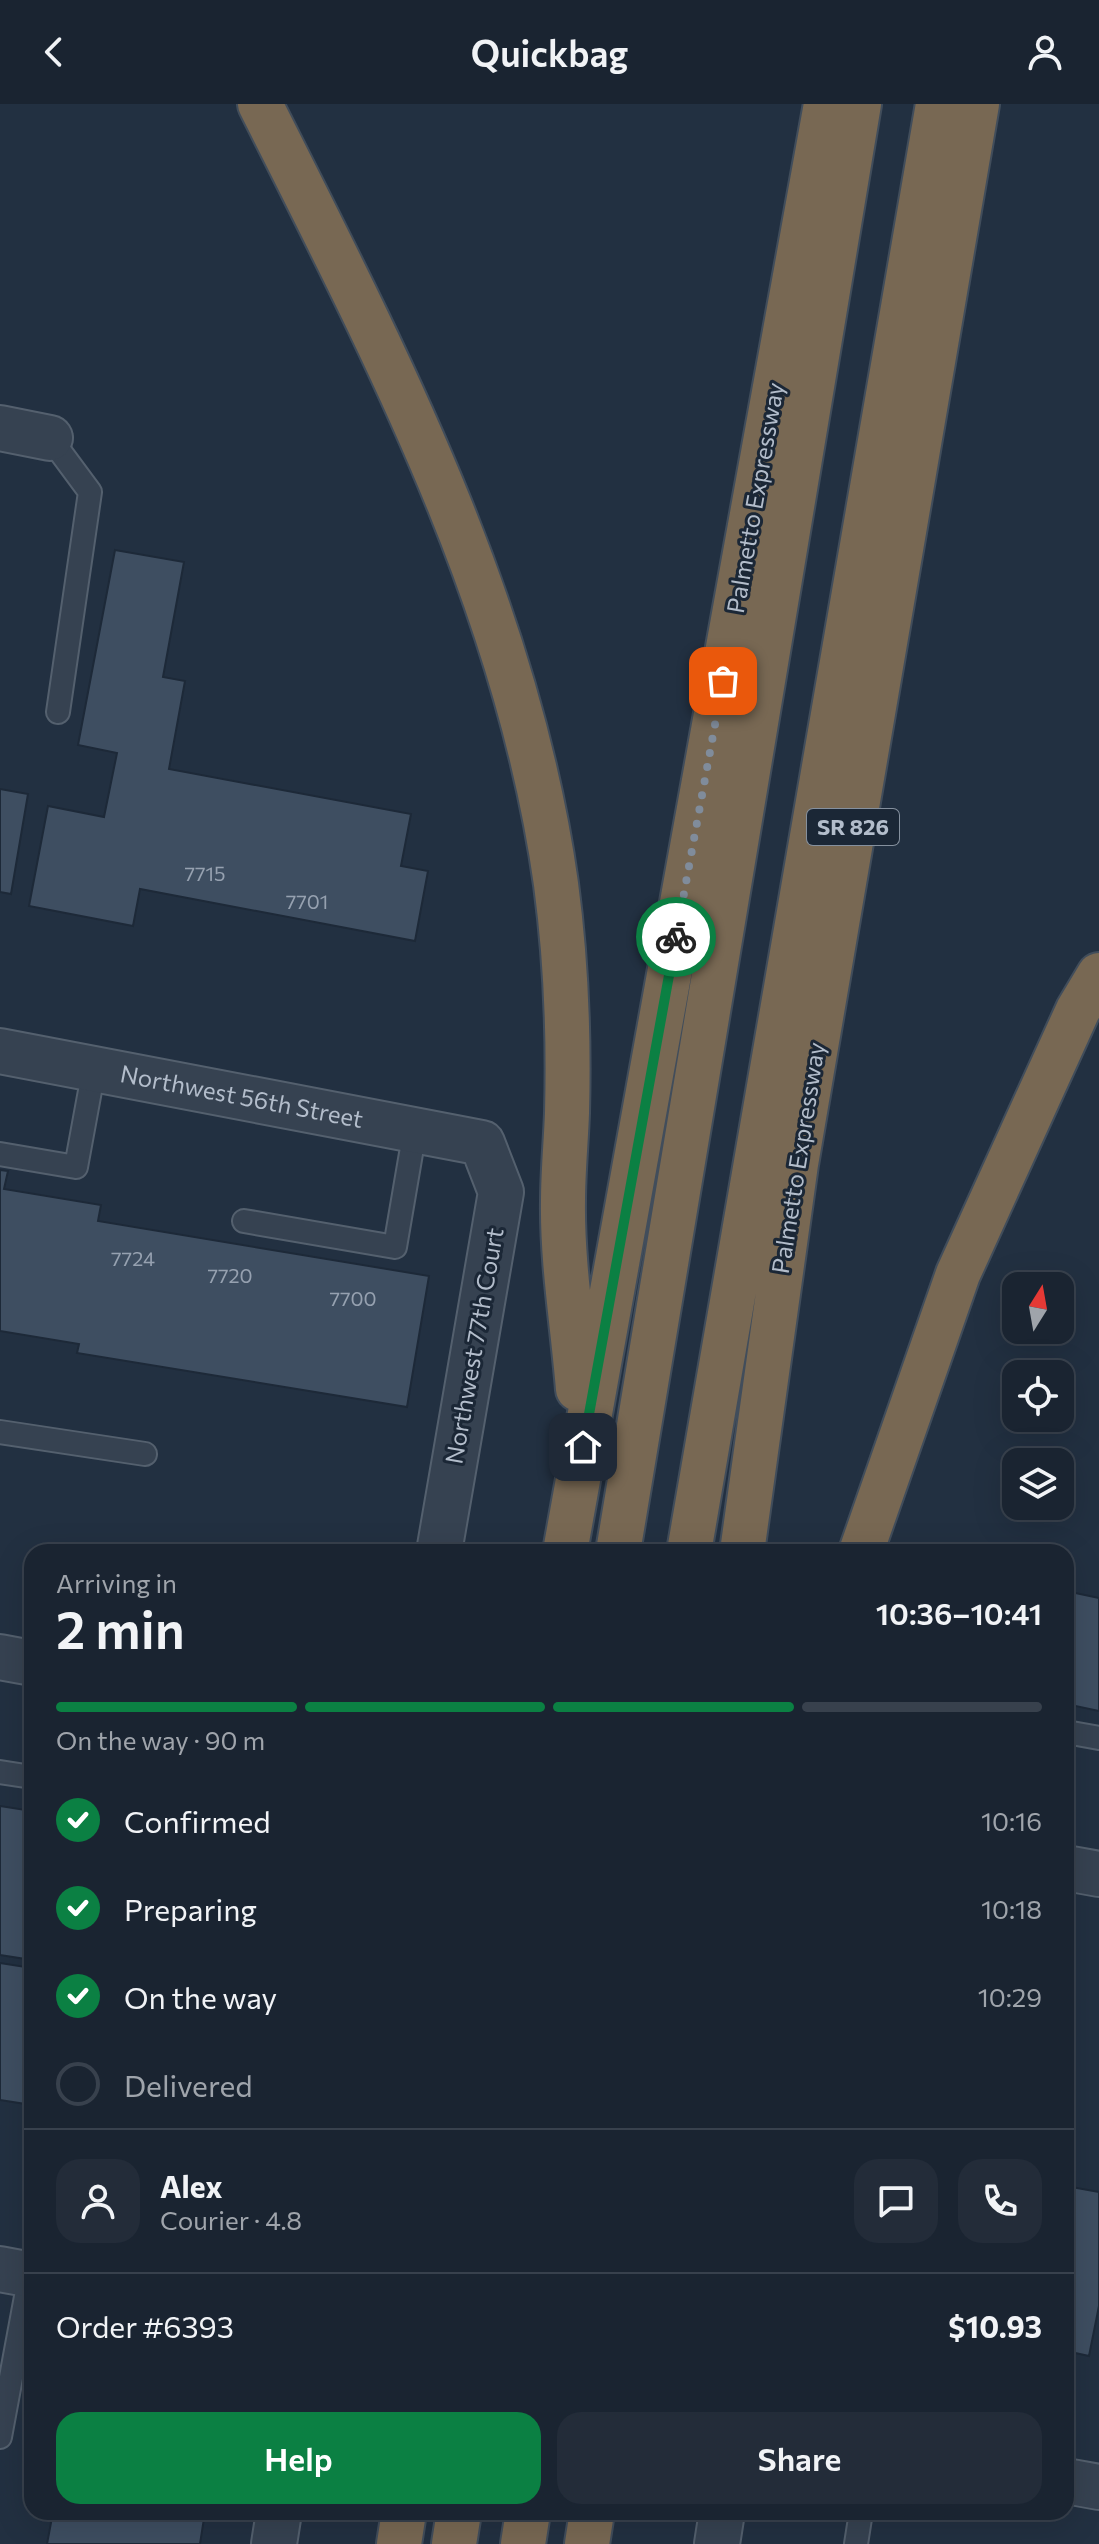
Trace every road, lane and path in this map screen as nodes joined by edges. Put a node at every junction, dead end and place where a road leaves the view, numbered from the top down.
1 (260, 104) edge
2 (826, 104) edge
3 (859, 104) edge
4 (938, 104) edge
5 (977, 104) edge
6 (0, 428) edge
7 (50, 438) joint
8 (58, 712) dead end
9 (1099, 975) edge
10 (0, 1051) edge
11 (94, 1069) junction
12 (415, 1130) junction
13 (482, 1143) joint
14 (0, 1154) edge
15 (244, 1221) dead end
16 (0, 1432) edge
17 (583, 1447) junction
18 (145, 1454) dead end
19 (440, 1544) edge
20 (566, 1544) edge
21 (619, 1544) edge
22 (690, 1544) edge
23 (743, 1544) edge
24 (864, 1544) edge
25 (0, 1657) edge
26 (24, 1662) edge
27 (1074, 1733) edge
28 (1099, 1738) edge
29 (0, 1772) edge
30 (24, 1776) edge
31 (1074, 1869) edge
32 (1099, 1874) edge
33 (21, 2273) edge
34 (0, 2437) edge
35 (1074, 2482) edge
36 (1099, 2487) edge
37 (278, 2520) edge
38 (403, 2520) edge
39 (458, 2520) edge
40 (527, 2520) edge
41 (591, 2520) edge
42 (721, 2520) edge
43 (860, 2520) edge
44 (274, 2544) edge
45 (399, 2544) edge
46 (454, 2544) edge
47 (523, 2544) edge
48 (587, 2544) edge
49 (717, 2544) edge
50 (856, 2544) edge

1 - 17 highway
2 - 17 highway, Palmetto Expressway
3 - 21 highway
4 - 22 highway
5 - 23 highway, Palmetto Expressway / SR 826
6 - 7 street
7 - 8 lane
9 - 24 highway
10 - 11 street, Northwest 56th Street
11 - 12 street, Northwest 56th Street
11 - 14 lane
12 - 13 street, Northwest 56th Street
12 - 15 lane
13 - 19 street, Northwest 77th Court
16 - 18 lane
17 - 20 highway, Palmetto Expressway
25 - 26 street
27 - 28 lane
29 - 30 lane
31 - 32 street
33 - 34 lane
35 - 36 street
37 - 44 street
38 - 45 highway
39 - 46 highway
40 - 47 highway
41 - 48 highway
42 - 49 street
43 - 50 lane

